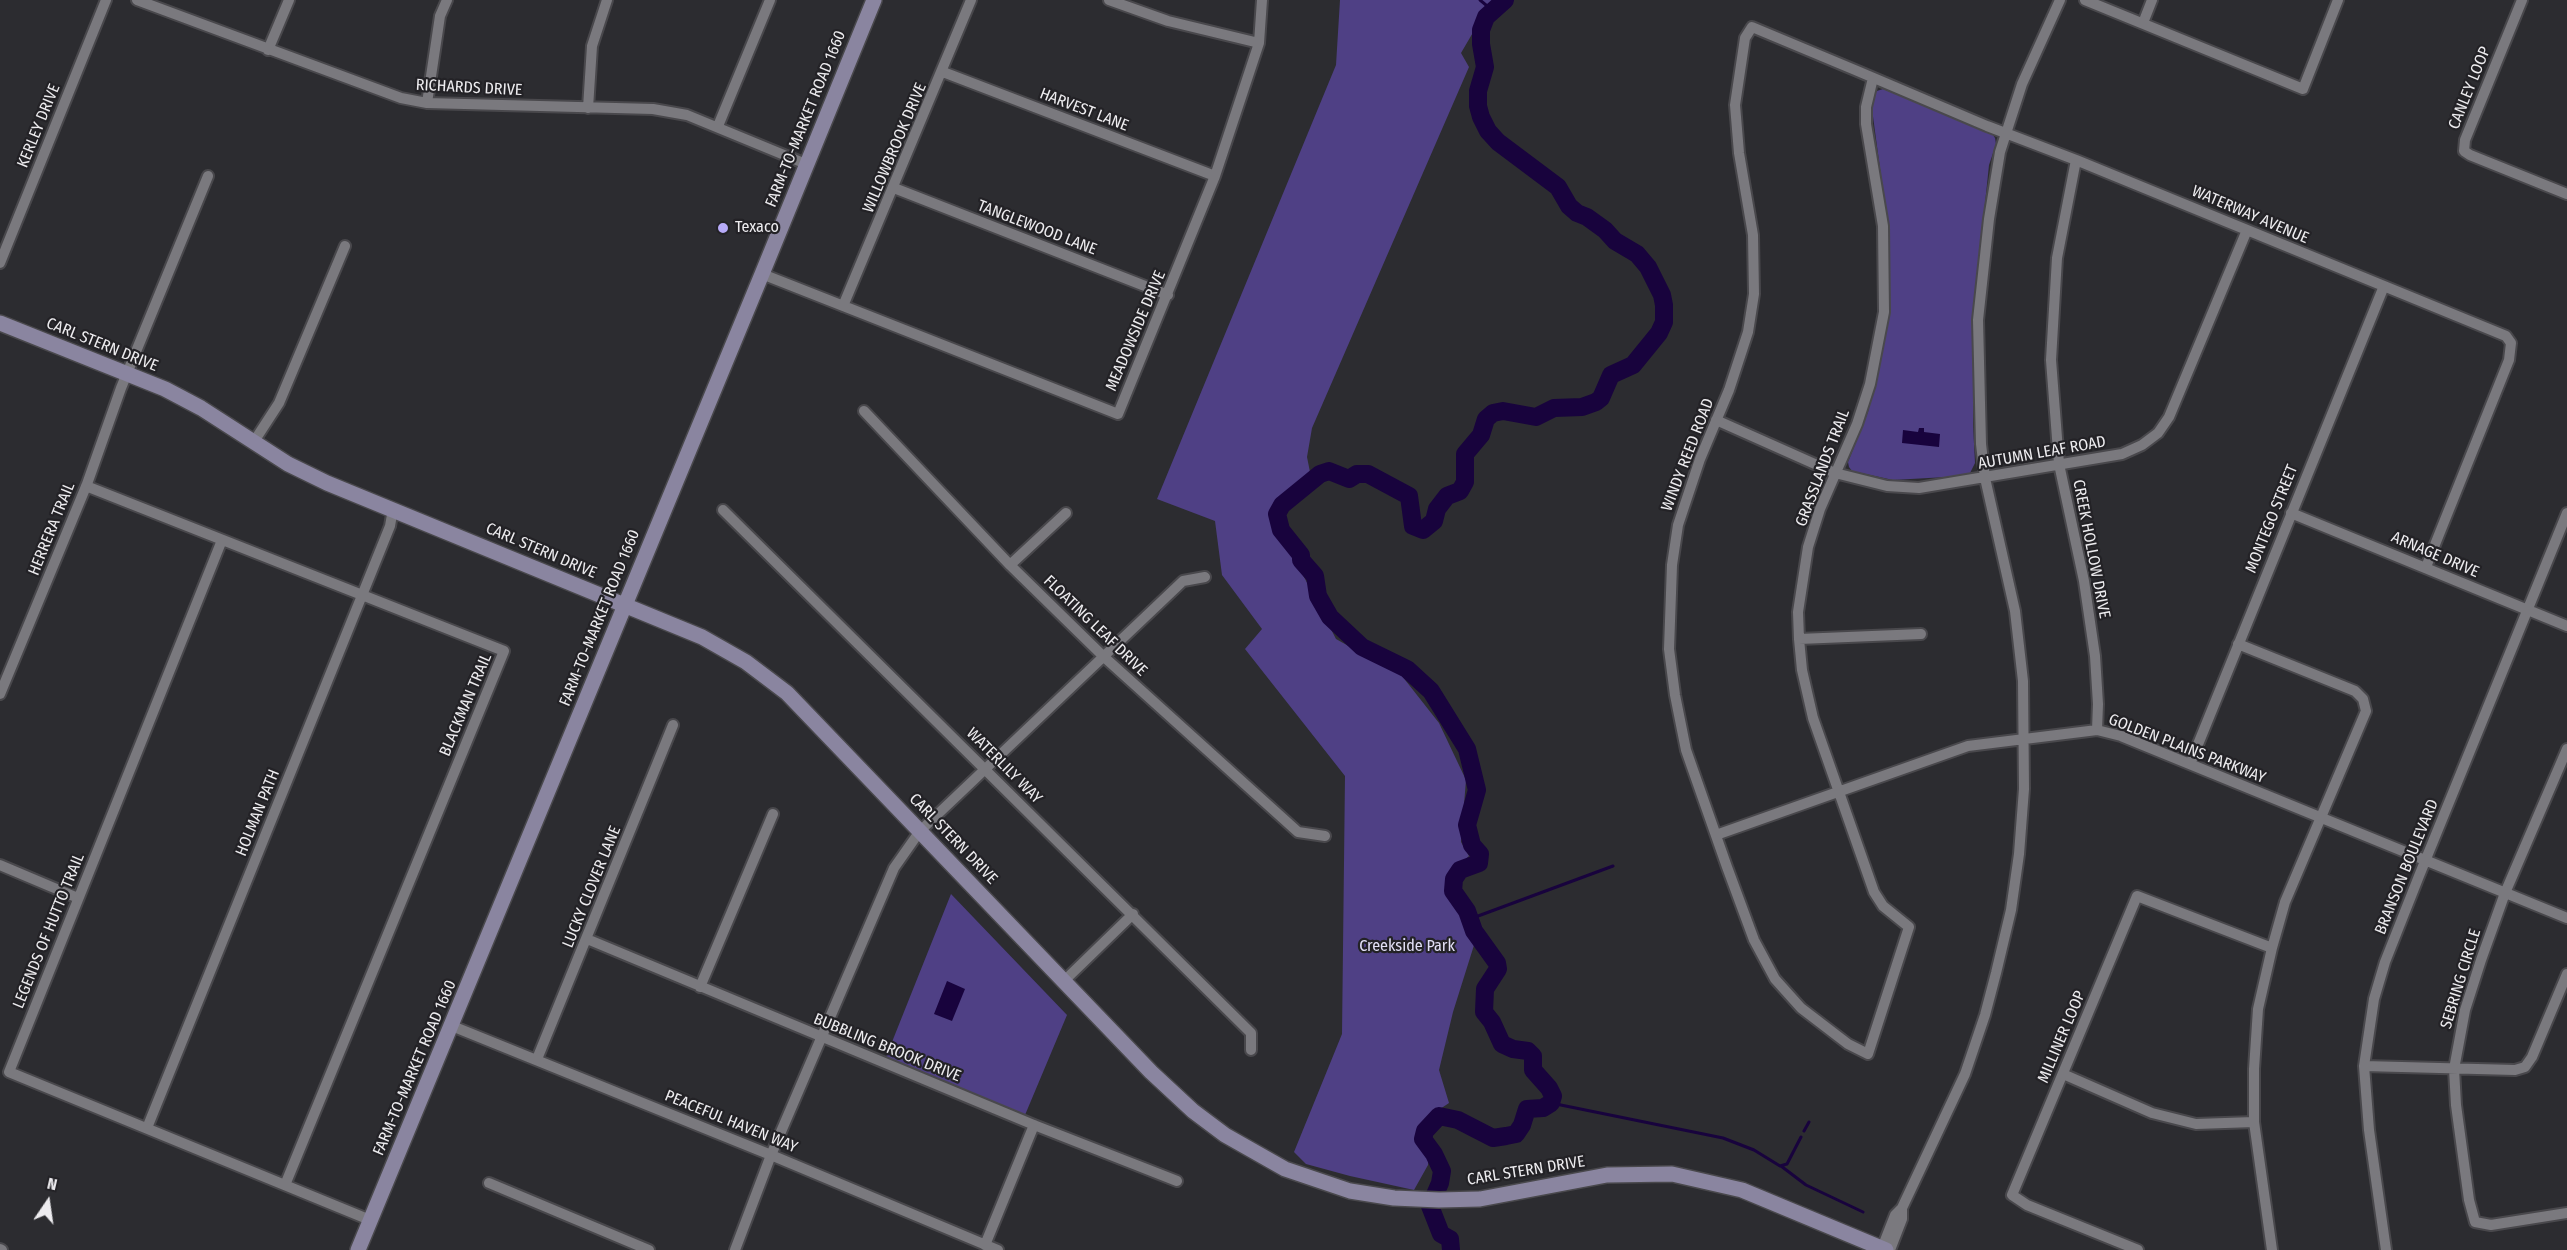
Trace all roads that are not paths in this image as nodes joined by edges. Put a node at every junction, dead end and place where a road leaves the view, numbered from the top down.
1 (106, 0) edge
2 (137, 0) edge
3 (289, 0) edge
4 (447, 0) edge
5 (607, 0) edge
6 (770, 0) edge
7 (874, 0) edge
8 (971, 0) edge
9 (1110, 0) edge
10 (1262, 0) edge
11 (2060, 0) edge
12 (2085, 0) edge
13 (2152, 0) edge
14 (2338, 0) edge
15 (2522, 0) edge
16 (2143, 23) junction
17 (1752, 27) joint
18 (1259, 43) junction
19 (268, 50) junction
20 (943, 72) junction
21 (1873, 78) junction
22 (428, 103) junction
23 (588, 108) junction
24 (718, 126) junction
25 (2007, 131) junction
26 (2076, 160) junction
27 (806, 164) junction
28 (208, 176) dead end
29 (1215, 176) junction
30 (894, 189) junction
31 (2567, 194) edge
32 (2247, 230) junction
33 (345, 246) dead end
34 (0, 263) edge
35 (762, 274) junction
36 (2384, 286) junction
37 (1168, 295) junction
38 (843, 306) junction
39 (0, 323) edge
40 (126, 374) junction
41 (864, 411) dead end
42 (1716, 420) junction
43 (254, 443) junction
44 (2059, 464) junction
45 (1835, 473) junction
46 (1985, 478) junction
47 (86, 486) junction
48 (393, 509) junction
49 (723, 510) dead end
50 (1066, 513) dead end
51 (2291, 513) junction
52 (2567, 513) edge
53 (222, 540) junction
54 (1010, 565) junction
55 (2426, 567) junction
56 (1205, 577) dead end
57 (361, 597) junction
58 (625, 605) junction
59 (2528, 610) junction
60 (2567, 626) edge
61 (1921, 634) dead end
62 (1799, 639) junction
63 (2238, 644) junction
64 (1103, 656) junction
65 (0, 694) edge
66 (673, 726) dead end
67 (2097, 730) junction
68 (2024, 739) junction
69 (2567, 748) edge
70 (2190, 764) junction
71 (985, 768) junction
72 (2563, 771) edge
73 (1839, 792) junction
74 (773, 814) dead end
75 (2321, 817) junction
76 (920, 831) junction
77 (1716, 835) junction
78 (1325, 836) dead end
79 (2426, 860) junction
80 (0, 865) edge
81 (2505, 893) junction
82 (78, 898) junction
83 (1133, 914) junction
84 (2567, 918) edge
85 (587, 939) junction
86 (2272, 948) junction
87 (2567, 974) edge
88 (1064, 981) junction
89 (700, 987) junction
90 (452, 1026) junction
91 (821, 1037) junction
92 (1251, 1050) dead end
93 (1868, 1054) joint
94 (537, 1059) junction
95 (2364, 1066) junction
96 (2454, 1069) junction
97 (2063, 1074) junction
98 (2254, 1122) junction
99 (1034, 1125) junction
100 (147, 1128) junction
101 (771, 1155) junction
102 (1177, 1181) dead end
103 (489, 1183) dead end
104 (285, 1185) junction
105 (2567, 1213) edge
106 (370, 1220) junction
107 (985, 1245) junction
108 (1886, 1249) edge
109 (358, 1250) edge
110 (649, 1250) edge
111 (735, 1250) edge
112 (998, 1250) edge
113 (2138, 1250) edge
114 (2272, 1250) edge
115 (2386, 1250) edge

1 - 34 street, KERLEY DRIVE
2 - 19 street, RICHARDS DRIVE
3 - 19 street
4 - 22 street
5 - 23 street
6 - 24 street
7 - 27 street, FARM-TO-MARKET ROAD 1660
8 - 20 street, WILLOWBROOK DRIVE
9 - 18 street
10 - 18 street, MEADOWSIDE DRIVE
11 - 25 street
12 - 16 street
13 - 16 street
14 - 16 street
15 - 31 street, CANLEY LOOP
17 - 21 street, WATERWAY AVENUE
17 - 42 street, WINDY REED ROAD
18 - 29 street, MEADOWSIDE DRIVE
19 - 22 street, RICHARDS DRIVE
20 - 29 street, HARVEST LANE
20 - 30 street, WILLOWBROOK DRIVE
21 - 25 street, WATERWAY AVENUE
21 - 45 street, GRASSLANDS TRAIL
22 - 23 street, RICHARDS DRIVE
23 - 24 street, RICHARDS DRIVE
24 - 27 street, RICHARDS DRIVE
25 - 26 street, WATERWAY AVENUE
25 - 46 street
26 - 32 street, WATERWAY AVENUE
26 - 44 street, CREEK HOLLOW DRIVE
27 - 35 street, FARM-TO-MARKET ROAD 1660
28 - 40 street, HERRERA TRAIL
29 - 37 street, MEADOWSIDE DRIVE
30 - 37 street, TANGLEWOOD LANE
30 - 38 street, WILLOWBROOK DRIVE
32 - 36 street, WATERWAY AVENUE
32 - 44 street, AUTUMN LEAF ROAD
33 - 43 street
35 - 38 street, MEADOWSIDE DRIVE
35 - 58 street, FARM-TO-MARKET ROAD 1660
36 - 51 street, MONTEGO STREET
36 - 55 street, WATERWAY AVENUE
37 - 38 street, MEADOWSIDE DRIVE
39 - 40 street, CARL STERN DRIVE
40 - 43 street, CARL STERN DRIVE
40 - 47 street, HERRERA TRAIL
41 - 54 street, FLOATING LEAF DRIVE
42 - 45 street, AUTUMN LEAF ROAD
42 - 77 street, WINDY REED ROAD
43 - 48 street, CARL STERN DRIVE
44 - 46 street, AUTUMN LEAF ROAD
44 - 67 street, CREEK HOLLOW DRIVE
45 - 46 street, AUTUMN LEAF ROAD
45 - 62 street, GRASSLANDS TRAIL
46 - 68 street
47 - 53 street, BLACKMAN TRAIL
47 - 65 street, HERRERA TRAIL
48 - 57 street, HOLMAN PATH
48 - 58 street, CARL STERN DRIVE
49 - 71 street, WATERLILY WAY
50 - 54 street
51 - 55 street, ARNAGE DRIVE
51 - 63 street, MONTEGO STREET
52 - 59 street, BRANSON BOULEVARD
53 - 57 street, BLACKMAN TRAIL
53 - 82 street, LEGENDS OF HUTTO TRAIL
54 - 64 street, FLOATING LEAF DRIVE
55 - 59 street, ARNAGE DRIVE
56 - 64 street
57 - 100 street, HOLMAN PATH
57 - 104 street, BLACKMAN TRAIL
58 - 76 street, CARL STERN DRIVE
58 - 90 street, FARM-TO-MARKET ROAD 1660
59 - 60 street, ARNAGE DRIVE
59 - 79 street, BRANSON BOULEVARD
61 - 62 street
62 - 73 street, GRASSLANDS TRAIL
63 - 70 street, MONTEGO STREET
63 - 75 street
64 - 71 street
64 - 78 street, FLOATING LEAF DRIVE
66 - 85 street, LUCKY CLOVER LANE
67 - 68 street, GOLDEN PLAINS PARKWAY
67 - 70 street, GOLDEN PLAINS PARKWAY
68 - 73 street, GOLDEN PLAINS PARKWAY
68 - 108 street
69 - 72 street, SEBRING CIRCLE
70 - 75 street, GOLDEN PLAINS PARKWAY
71 - 76 street
71 - 83 street, WATERLILY WAY
72 - 81 street, SEBRING CIRCLE
73 - 77 street, GOLDEN PLAINS PARKWAY
73 - 93 street, GRASSLANDS TRAIL
74 - 89 street
75 - 79 street, GOLDEN PLAINS PARKWAY
75 - 86 street
76 - 88 street, CARL STERN DRIVE
76 - 91 street
77 - 93 street, WINDY REED ROAD
79 - 81 street, GOLDEN PLAINS PARKWAY
79 - 95 street, BRANSON BOULEVARD
80 - 82 street
81 - 84 street, GOLDEN PLAINS PARKWAY
81 - 96 street, SEBRING CIRCLE
82 - 100 street, LEGENDS OF HUTTO TRAIL
83 - 88 street
83 - 92 street, WATERLILY WAY
85 - 89 street, BUBBLING BROOK DRIVE
85 - 94 street, LUCKY CLOVER LANE
86 - 97 street, MILLINER LOOP
86 - 98 street
87 - 96 street
88 - 108 street, CARL STERN DRIVE
89 - 91 street, BUBBLING BROOK DRIVE
90 - 94 street, PEACEFUL HAVEN WAY
90 - 106 street, FARM-TO-MARKET ROAD 1660
91 - 99 street, BUBBLING BROOK DRIVE
91 - 101 street
94 - 101 street, PEACEFUL HAVEN WAY
95 - 96 street
95 - 115 street, BRANSON BOULEVARD
96 - 105 street, SEBRING CIRCLE
97 - 98 street
97 - 113 street, MILLINER LOOP
98 - 114 street
99 - 102 street, BUBBLING BROOK DRIVE
99 - 107 street
100 - 104 street, LEGENDS OF HUTTO TRAIL
101 - 107 street, PEACEFUL HAVEN WAY
101 - 111 street
103 - 110 street
104 - 106 street, LEGENDS OF HUTTO TRAIL
106 - 109 street, FARM-TO-MARKET ROAD 1660
107 - 112 street, PEACEFUL HAVEN WAY

